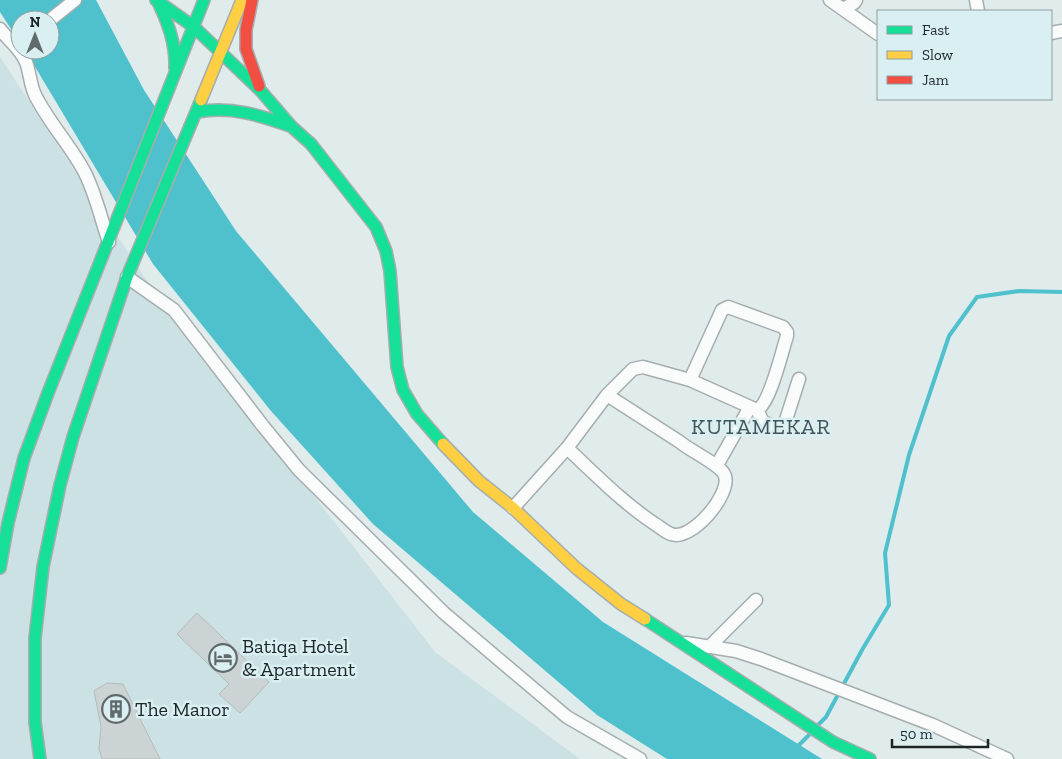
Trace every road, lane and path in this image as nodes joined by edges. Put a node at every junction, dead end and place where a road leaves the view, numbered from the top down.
1 (75, 0) edge
2 (204, 0) edge
3 (242, 0) edge
4 (252, 0) edge
5 (830, 0) edge
6 (856, 0) edge
7 (157, 1) edge
8 (843, 9) junction
9 (60, 12) edge
10 (194, 28) junction
11 (0, 29) edge
12 (877, 33) edge
13 (10, 38) edge
14 (221, 51) junction
15 (25, 60) edge
16 (175, 74) junction
17 (260, 90) junction
18 (195, 117) junction
19 (292, 126) junction
20 (109, 242) junction
21 (127, 277) junction
22 (798, 379) dead end
23 (690, 380) junction
24 (607, 395) junction
25 (754, 409) junction
26 (567, 448) junction
27 (717, 465) junction
28 (513, 508) junction
29 (0, 568) edge
30 (756, 600) dead end
31 (681, 642) junction
32 (709, 647) junction
33 (40, 759) edge
34 (640, 759) edge
35 (870, 759) edge
36 (1007, 759) edge

1 - 9 street
2 - 10 street
3 - 14 street
4 - 17 street
5 - 8 street
6 - 8 street
7 - 10 street
7 - 16 street
8 - 12 street
10 - 14 street
10 - 16 street
11 - 13 street
14 - 17 street
14 - 18 street
15 - 20 street
16 - 20 street
17 - 19 street
18 - 19 street
18 - 21 street
19 - 28 street
20 - 29 street
21 - 33 street
21 - 34 street
22 - 25 street
23 - 24 street
23 - 25 street
23 - 25 street
24 - 26 street
24 - 27 street
25 - 27 street
26 - 27 street
26 - 28 street
28 - 31 street
30 - 32 street
31 - 32 street
31 - 35 street
32 - 36 street

